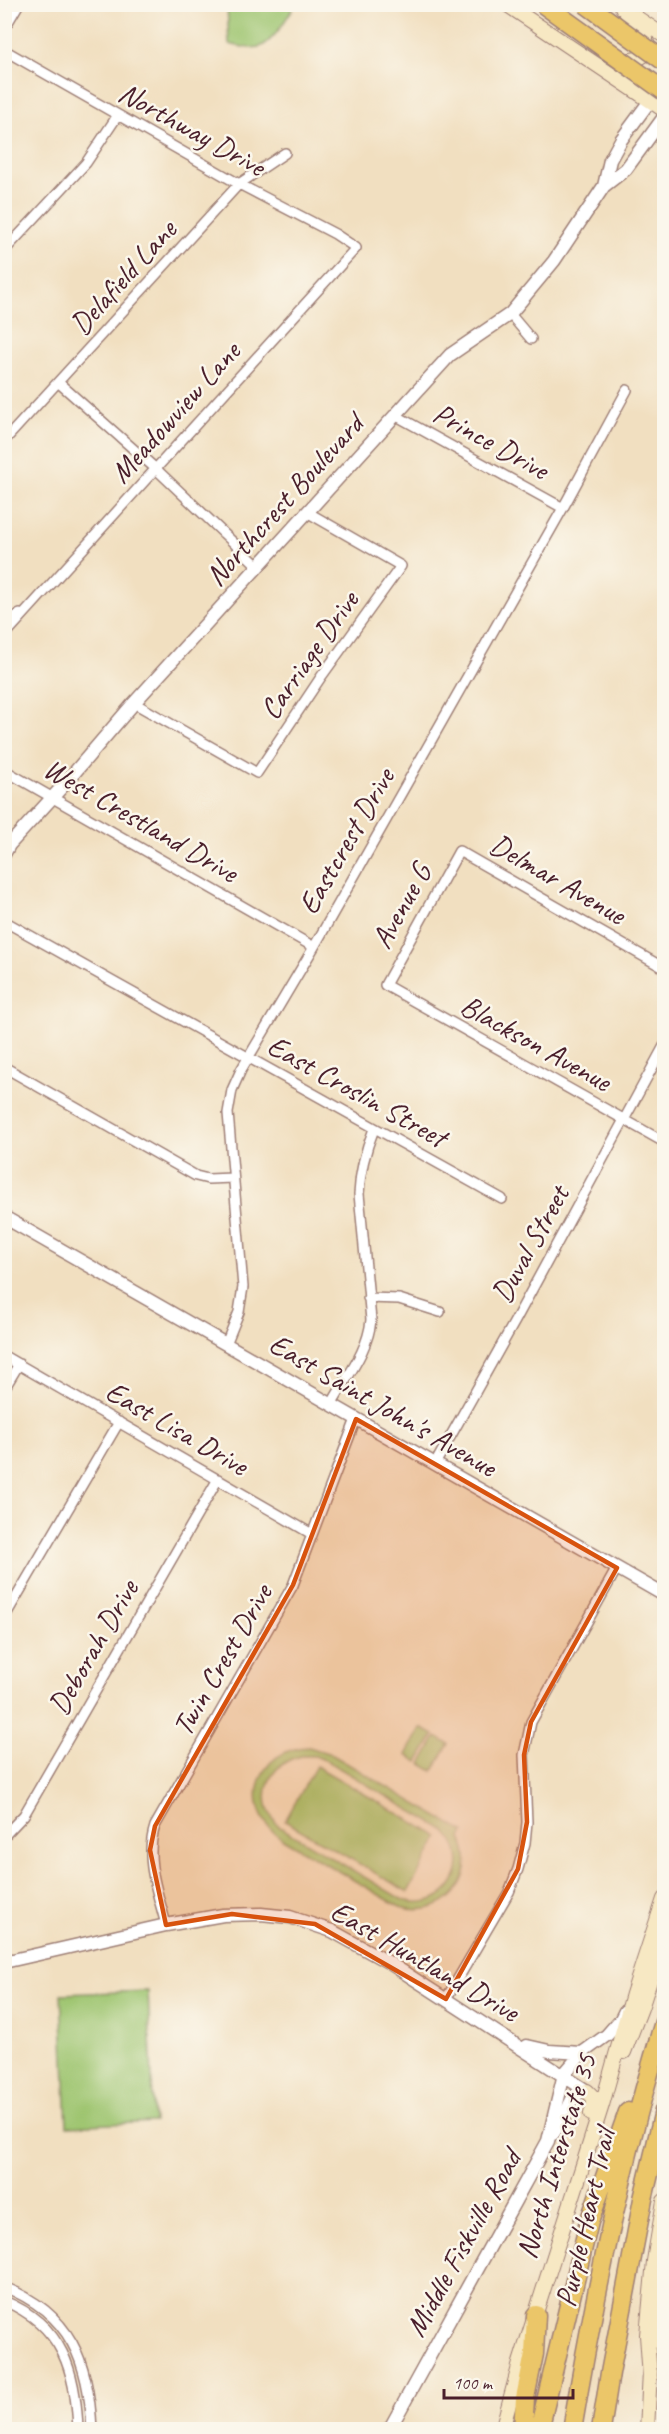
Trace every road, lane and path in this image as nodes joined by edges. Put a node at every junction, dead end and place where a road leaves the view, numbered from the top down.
1 (17, 4) edge
2 (506, 4) edge
3 (543, 4) edge
4 (586, 4) edge
5 (620, 6) edge
6 (4, 26) edge
7 (664, 36) edge
8 (4, 50) edge
9 (583, 55) junction
10 (664, 61) edge
11 (664, 84) edge
12 (658, 95) edge
13 (664, 110) edge
14 (118, 115) junction
15 (664, 117) edge
16 (285, 153) dead end
17 (240, 184) junction
18 (604, 186) junction
19 (356, 248) joint
20 (4, 251) edge
21 (510, 314) junction
22 (531, 339) dead end
23 (59, 383) junction
24 (627, 390) dead end
25 (395, 415) junction
26 (4, 441) edge
27 (156, 469) junction
28 (563, 508) junction
29 (306, 512) junction
30 (258, 567) junction
31 (31, 607) junction
32 (4, 623) edge
33 (4, 636) edge
34 (134, 703) junction
35 (4, 770) edge
36 (53, 797) junction
37 (459, 850) joint
38 (4, 854) edge
39 (4, 921) edge
40 (314, 947) junction
41 (664, 968) edge
42 (385, 985) joint
43 (664, 1046) edge
44 (249, 1058) junction
45 (4, 1067) edge
46 (625, 1120) junction
47 (374, 1129) junction
48 (664, 1142) edge
49 (233, 1178) junction
50 (502, 1199) dead end
51 (4, 1217) edge
52 (368, 1298) junction
53 (440, 1312) dead end
54 (226, 1344) junction
55 (4, 1356) edge
56 (19, 1364) junction
57 (4, 1389) edge
58 (331, 1405) junction
59 (356, 1419) junction
60 (118, 1422) junction
61 (435, 1464) junction
62 (218, 1479) junction
63 (312, 1534) junction
64 (617, 1568) junction
65 (664, 1595) edge
66 (4, 1618) edge
67 (4, 1836) edge
68 (664, 1899) edge
69 (166, 1925) junction
70 (664, 1938) edge
71 (4, 1962) edge
72 (633, 1994) junction
73 (446, 1999) junction
74 (664, 2022) edge
75 (515, 2043) junction
76 (657, 2047) junction
77 (582, 2053) junction
78 (564, 2074) junction
79 (587, 2091) junction
80 (602, 2105) junction
81 (664, 2111) edge
82 (548, 2141) junction
83 (664, 2201) edge
84 (664, 2283) edge
85 (4, 2286) edge
86 (4, 2301) edge
87 (536, 2315) junction
88 (64, 2329) junction
89 (52, 2337) junction
90 (552, 2378) junction
91 (650, 2378) junction
92 (77, 2406) junction
93 (91, 2406) junction
94 (78, 2430) edge
95 (92, 2430) edge
96 (389, 2430) edge
97 (497, 2430) edge
98 (502, 2430) edge
99 (524, 2430) edge
100 (539, 2430) edge
101 (545, 2430) edge
102 (572, 2430) edge
103 (601, 2430) edge
104 (647, 2430) edge

1 - 6 street
2 - 9 main road
3 - 12 highway, bridge
4 - 10 highway, bridge
5 - 7 main road
5 - 9 main road
8 - 14 street, Northway Drive
9 - 12 main road
11 - 12 street, Northcrest Boulevard
12 - 13 main road
12 - 18 street, Northcrest Boulevard
14 - 17 street, Northway Drive
14 - 20 street
15 - 18 street, Northcrest Boulevard
16 - 17 street, Delafield Lane
17 - 19 street, Northway Drive
17 - 23 street, Delafield Lane
18 - 21 street, Northcrest Boulevard
19 - 27 street, Meadowview Lane
21 - 22 street
21 - 25 street, Northcrest Boulevard
23 - 26 street, Delafield Lane
23 - 27 street
24 - 28 street, Eastcrest Drive
25 - 28 street, Prince Drive
25 - 29 street, Northcrest Boulevard
27 - 30 street
27 - 31 street, Meadowview Lane
28 - 40 street, Eastcrest Drive
29 - 30 street, Northcrest Boulevard
29 - 34 street, Carriage Drive
30 - 34 street, Northcrest Boulevard
31 - 32 street, Meadowview Lane
31 - 33 street, Meadowview Lane
34 - 36 street, Northcrest Boulevard
35 - 36 street, West Crestland Drive
36 - 38 street, Northcrest Boulevard
36 - 40 street, West Crestland Drive
37 - 41 street, Delmar Avenue
37 - 42 street, Avenue G
39 - 44 street, East Croslin Street
40 - 44 street, Eastcrest Drive
42 - 46 street, Blackson Avenue
43 - 46 street, Duval Street
44 - 47 street, East Croslin Street
44 - 49 street, Eastcrest Drive
45 - 49 street
46 - 48 street, Blackson Avenue
46 - 61 street, Duval Street
47 - 50 street, East Croslin Street
47 - 52 street
49 - 54 street, Eastcrest Drive
51 - 54 street, East Saint John's Avenue
52 - 53 street
52 - 58 street
54 - 58 street, East Saint John's Avenue
55 - 56 street, East Lisa Drive
56 - 57 street
56 - 60 street, East Lisa Drive
58 - 59 street, East Saint John's Avenue
59 - 61 street, East Saint John's Avenue
59 - 63 street, Twin Crest Drive
60 - 62 street, East Lisa Drive
60 - 66 street
61 - 64 street, East Saint John's Avenue
62 - 63 street, East Lisa Drive
62 - 67 street, Deborah Drive
63 - 69 street, Twin Crest Drive
64 - 65 street, East Saint John's Avenue
64 - 73 street
68 - 72 main road, North Interstate 35
69 - 71 street, East Huntland Drive
69 - 73 street, East Huntland Drive
70 - 80 main road
72 - 77 street
72 - 80 main road, North Interstate 35
73 - 75 street, East Huntland Drive
74 - 76 highway, Purple Heart Trail
75 - 77 street
75 - 78 street, East Huntland Drive
76 - 90 highway
76 - 102 highway, Purple Heart Trail
77 - 78 street
78 - 79 street, East Huntland Drive
78 - 82 street, Middle Fiskville Road
79 - 82 street
79 - 97 main road
80 - 87 main road, North Interstate 35
81 - 103 highway, Purple Heart Trail
82 - 96 street, Middle Fiskville Road
83 - 91 main road
84 - 91 main road
85 - 88 street
86 - 89 street
87 - 98 main road, North Interstate 35
87 - 99 highway
88 - 89 street
88 - 93 street
89 - 92 street
90 - 100 highway
90 - 101 highway
91 - 104 main road
92 - 93 street
92 - 94 street
93 - 95 street

